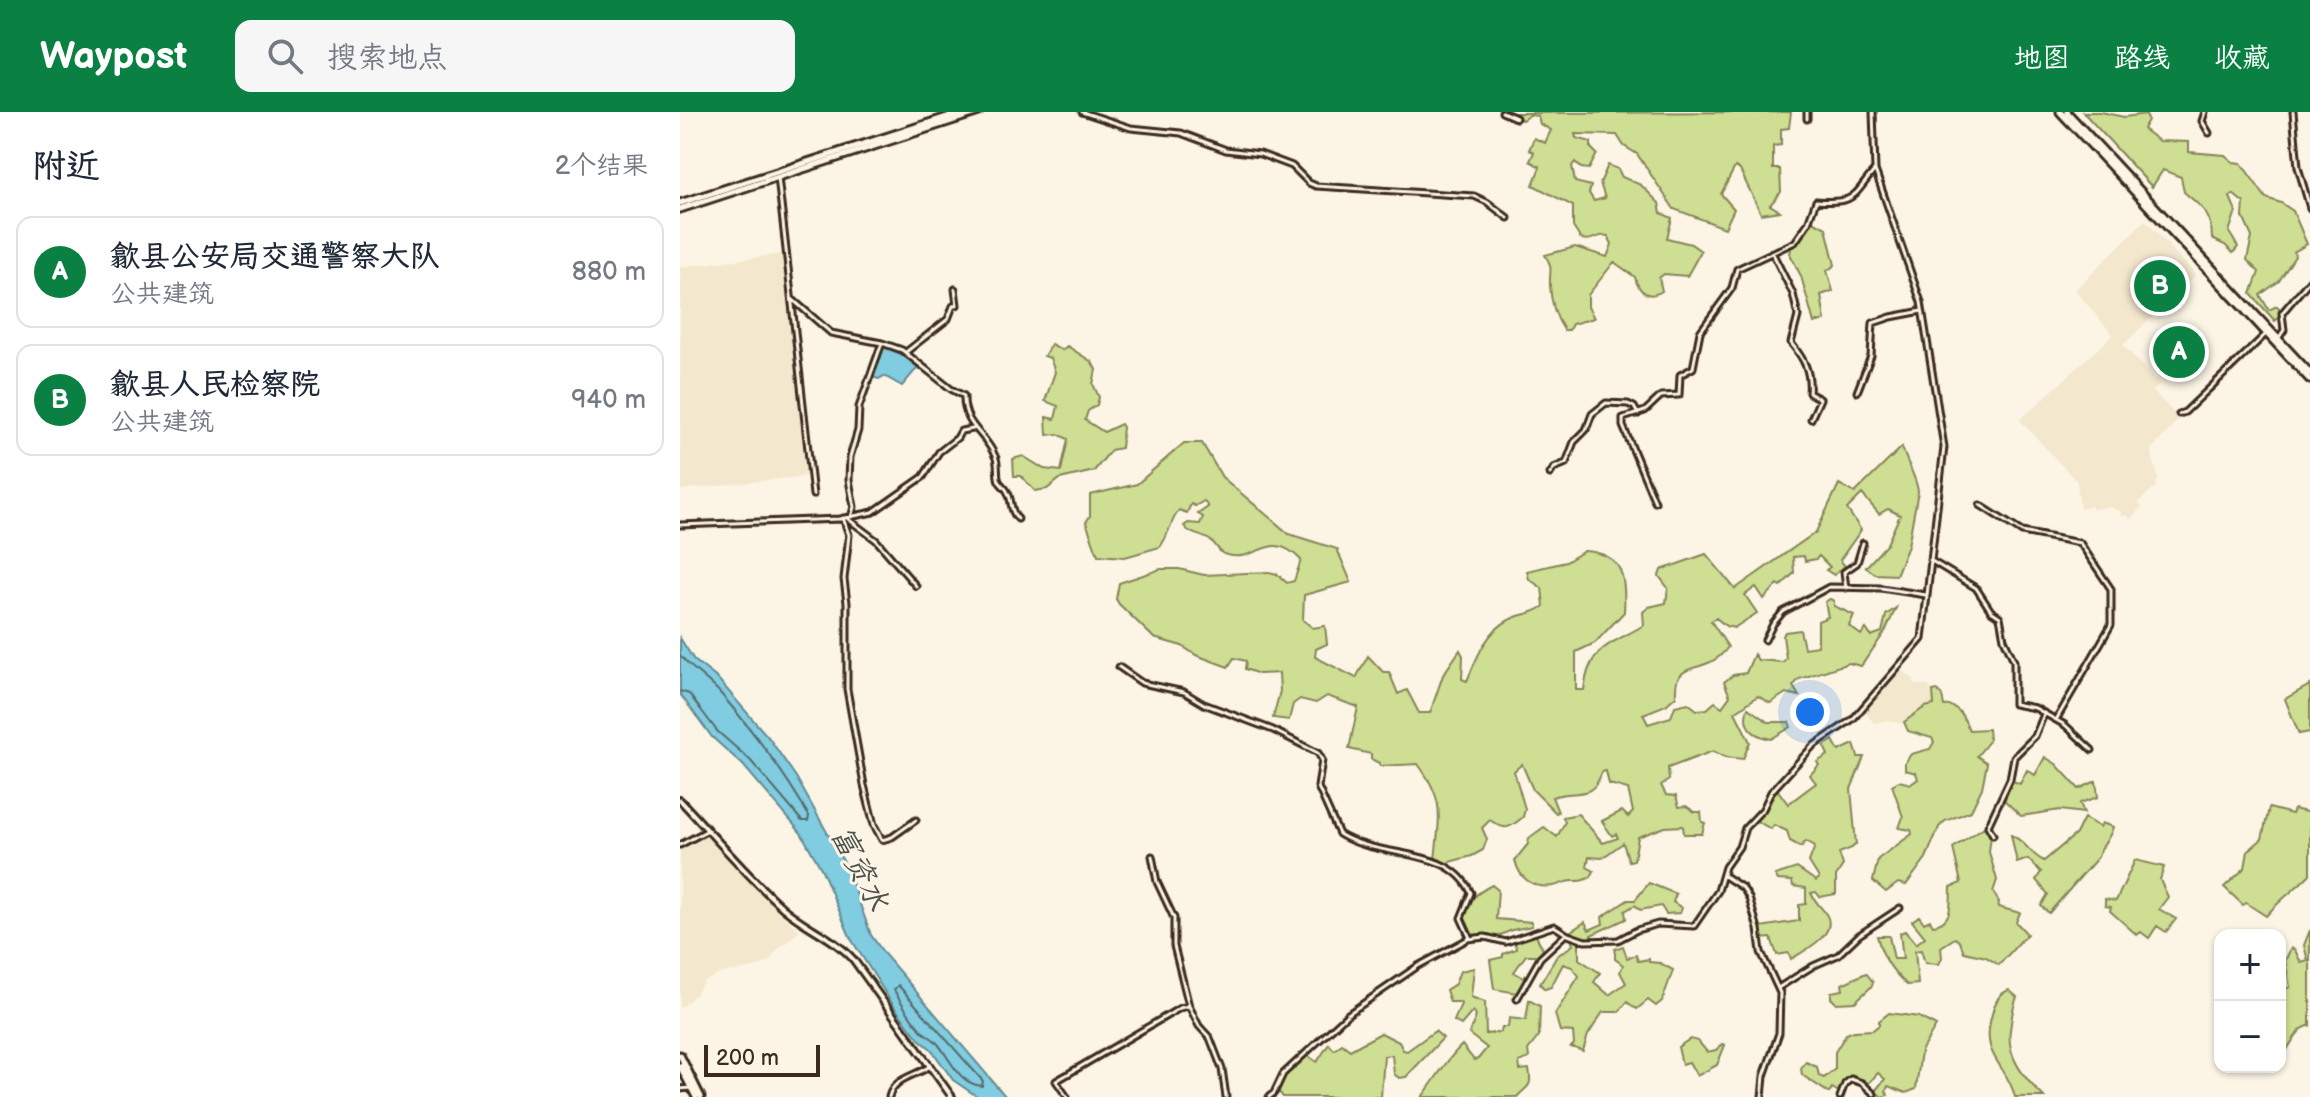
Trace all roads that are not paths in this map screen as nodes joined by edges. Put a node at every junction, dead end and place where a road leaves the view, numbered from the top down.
1 (963, 112) edge
2 (979, 112) edge
3 (1082, 112) edge
4 (1502, 112) edge
5 (1807, 112) edge
6 (1873, 112) edge
7 (2060, 112) edge
8 (2067, 112) edge
9 (2205, 112) edge
10 (2293, 112) edge
11 (1516, 118) dead end
12 (1807, 119) dead end
13 (2209, 133) dead end
14 (1875, 170) junction
15 (778, 177) junction
16 (680, 206) edge
17 (2310, 208) edge
18 (1508, 218) dead end
19 (1772, 252) junction
20 (2310, 280) edge
21 (955, 289) dead end
22 (792, 299) junction
23 (1922, 311) junction
24 (2267, 333) junction
25 (2278, 339) junction
26 (882, 343) junction
27 (906, 352) junction
28 (2310, 373) edge
29 (2310, 380) edge
30 (1857, 392) dead end
31 (1638, 414) junction
32 (2179, 414) dead end
33 (1811, 419) dead end
34 (973, 429) junction
35 (1550, 474) dead end
36 (813, 495) dead end
37 (1655, 502) dead end
38 (1980, 505) dead end
39 (847, 518) junction
40 (1018, 519) dead end
41 (680, 525) edge
42 (1863, 543) dead end
43 (1930, 560) junction
44 (916, 586) dead end
45 (1846, 588) junction
46 (1926, 595) junction
47 (1765, 640) dead end
48 (1119, 667) dead end
49 (2044, 714) junction
50 (2056, 720) junction
51 (2092, 750) dead end
52 (680, 800) edge
53 (916, 820) dead end
54 (708, 830) junction
55 (1993, 835) dead end
56 (680, 845) edge
57 (1152, 856) dead end
58 (1723, 875) junction
59 (1900, 908) dead end
60 (1566, 934) junction
61 (1470, 938) junction
62 (1778, 988) junction
63 (1517, 999) dead end
64 (1189, 1006) junction
65 (680, 1055) edge
66 (680, 1066) edge
67 (930, 1066) junction
68 (691, 1088) junction
69 (680, 1089) edge
70 (1874, 1094) dead end
71 (698, 1097) edge
72 (889, 1097) edge
73 (952, 1097) edge
74 (1067, 1097) edge
75 (1226, 1097) edge
76 (1269, 1097) edge
77 (1762, 1097) edge
78 (1840, 1097) edge

1 - 16 main road
2 - 15 main road
3 - 18 street
4 - 11 street
5 - 12 street
6 - 14 street
7 - 24 main road
8 - 25 main road
9 - 13 street
10 - 17 street
14 - 19 street
14 - 23 street
15 - 16 main road
15 - 22 street
19 - 31 street
19 - 33 street
20 - 25 street
21 - 27 street
22 - 26 street
22 - 36 street
23 - 30 street
23 - 43 street
24 - 29 main road
24 - 32 street
25 - 28 main road
26 - 27 street
26 - 39 street
27 - 34 street
31 - 35 street
31 - 37 street
34 - 39 street
34 - 40 street
38 - 50 street
39 - 41 street
39 - 44 street
39 - 53 street
42 - 45 street
43 - 46 street
43 - 49 street
45 - 46 street
45 - 47 street
46 - 58 street
48 - 61 street
49 - 50 street
49 - 55 street
50 - 51 street
52 - 54 street
54 - 56 street
54 - 67 street
57 - 64 street
58 - 60 street
58 - 62 street
59 - 62 street
60 - 61 street
60 - 63 street
61 - 76 street
62 - 77 street
64 - 74 street
64 - 75 street
65 - 71 main road
66 - 68 main road
67 - 72 street
67 - 73 street
68 - 69 street
68 - 71 main road
70 - 78 street

